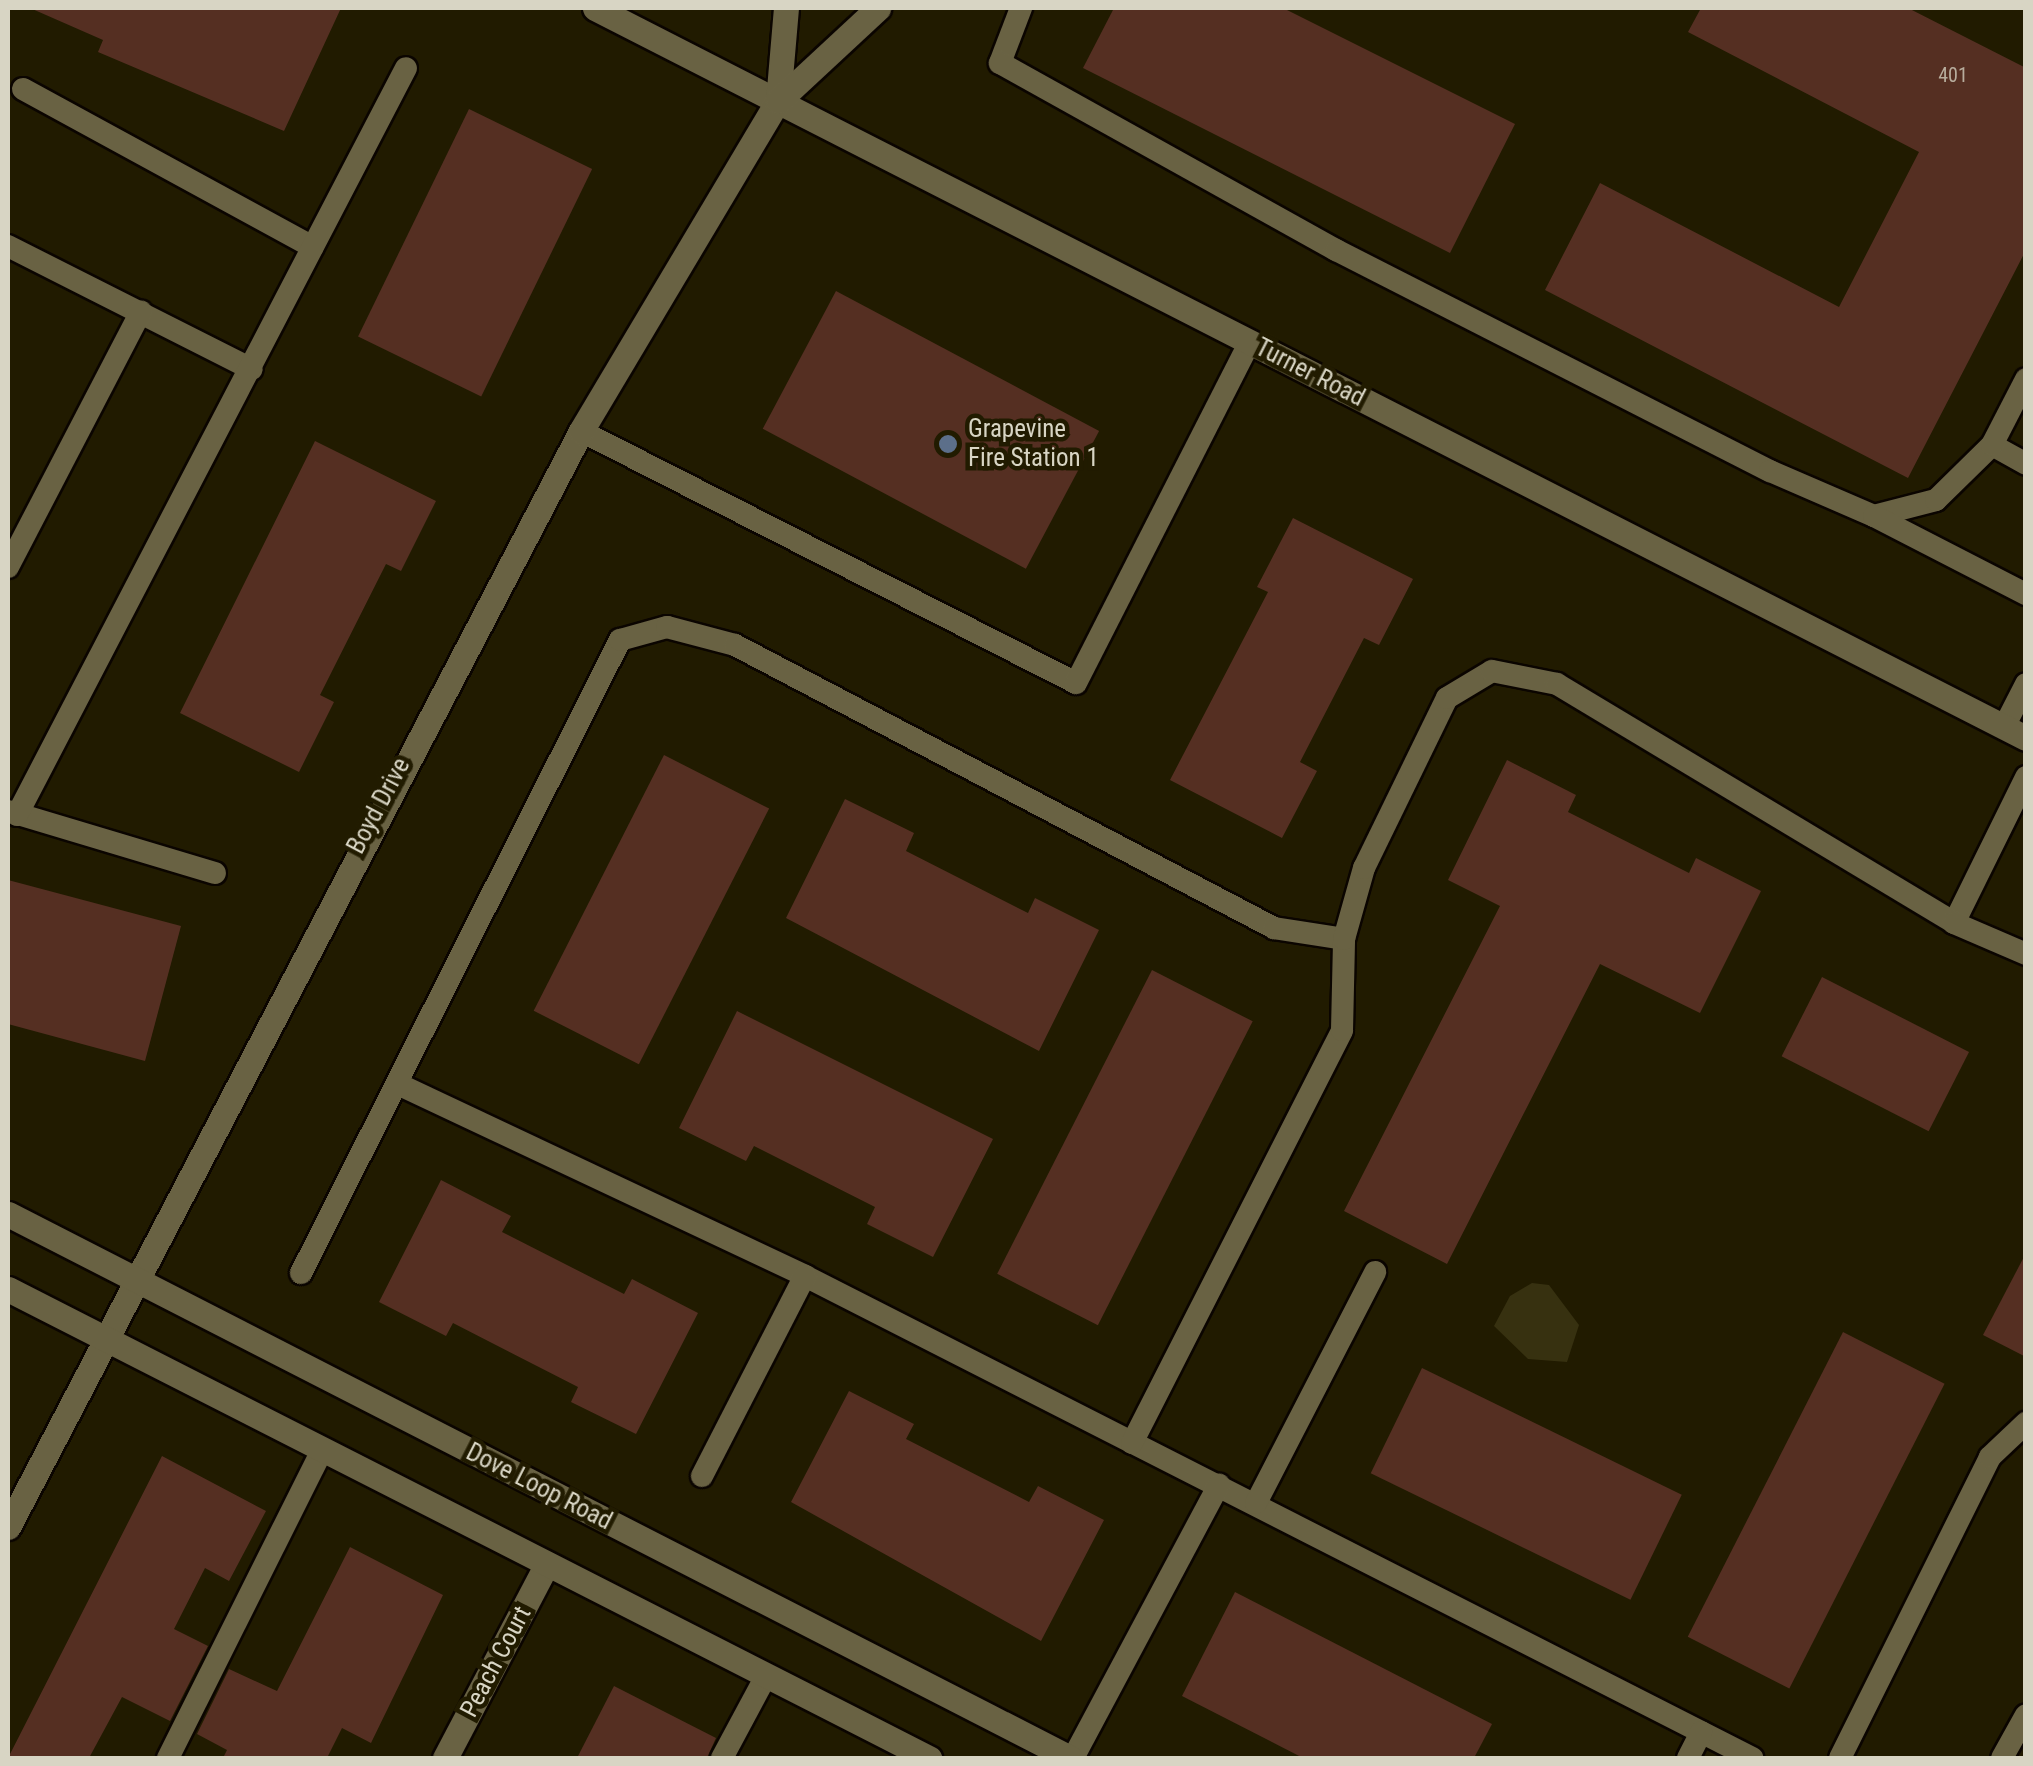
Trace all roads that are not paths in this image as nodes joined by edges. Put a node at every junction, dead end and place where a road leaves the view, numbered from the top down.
1 (595, 8) edge
2 (786, 8) edge
3 (878, 8) edge
4 (1021, 8) edge
5 (406, 68) dead end
6 (23, 89) dead end
7 (778, 101) junction
8 (8, 246) edge
9 (314, 247) junction
10 (141, 312) junction
11 (1250, 342) junction
12 (252, 369) junction
13 (2026, 379) edge
14 (581, 431) junction
15 (1992, 445) junction
16 (2026, 464) edge
17 (1874, 516) junction
18 (8, 567) edge
19 (2026, 594) edge
20 (2026, 684) edge
21 (2015, 732) edge
22 (2026, 776) edge
23 (12, 813) edge
24 (215, 872) dead end
25 (1954, 923) junction
26 (1344, 939) junction
27 (2026, 954) edge
28 (402, 1086) junction
29 (8, 1214) edge
30 (1375, 1272) dead end
31 (301, 1273) dead end
32 (806, 1276) junction
33 (133, 1279) junction
34 (8, 1289) edge
35 (103, 1338) junction
36 (2026, 1423) edge
37 (1132, 1443) junction
38 (320, 1455) junction
39 (702, 1476) dead end
40 (1218, 1484) junction
41 (1256, 1503) junction
42 (8, 1527) edge
43 (547, 1564) junction
44 (766, 1676) junction
45 (2026, 1714) edge
46 (1701, 1732) junction
47 (168, 1758) edge
48 (445, 1758) edge
49 (722, 1758) edge
50 (929, 1758) edge
51 (1071, 1758) edge
52 (1688, 1758) edge
53 (1752, 1758) edge
54 (1840, 1758) edge
55 (2002, 1758) edge

1 - 7 street, Turner Road
2 - 7 street, Boyd Drive
3 - 7 street, Boyd Drive
4 - 17 lane
5 - 9 lane
6 - 9 lane
7 - 11 street, Turner Road
7 - 14 street, Boyd Drive
8 - 10 lane
9 - 12 lane
10 - 12 lane
10 - 18 lane
11 - 14 lane
11 - 21 street, Turner Road
12 - 23 lane
13 - 15 lane
14 - 33 street, Boyd Drive
15 - 16 lane
15 - 17 lane
17 - 19 lane
20 - 21 lane
22 - 25 lane
23 - 24 lane
25 - 26 lane
25 - 27 lane
26 - 28 lane
26 - 37 lane
28 - 31 lane
28 - 32 lane
29 - 33 street, Dove Loop Road
30 - 41 lane
32 - 37 lane
32 - 39 lane
33 - 35 street, Boyd Drive
33 - 51 street, Dove Loop Road
34 - 35 street
35 - 38 street
35 - 42 street, Boyd Drive
36 - 54 lane
37 - 40 lane
38 - 43 street
38 - 47 lane
40 - 41 lane
40 - 51 lane
41 - 46 lane
43 - 44 street
43 - 48 street, Peach Court
44 - 49 lane
44 - 50 street
45 - 55 lane
46 - 52 lane
46 - 53 lane

